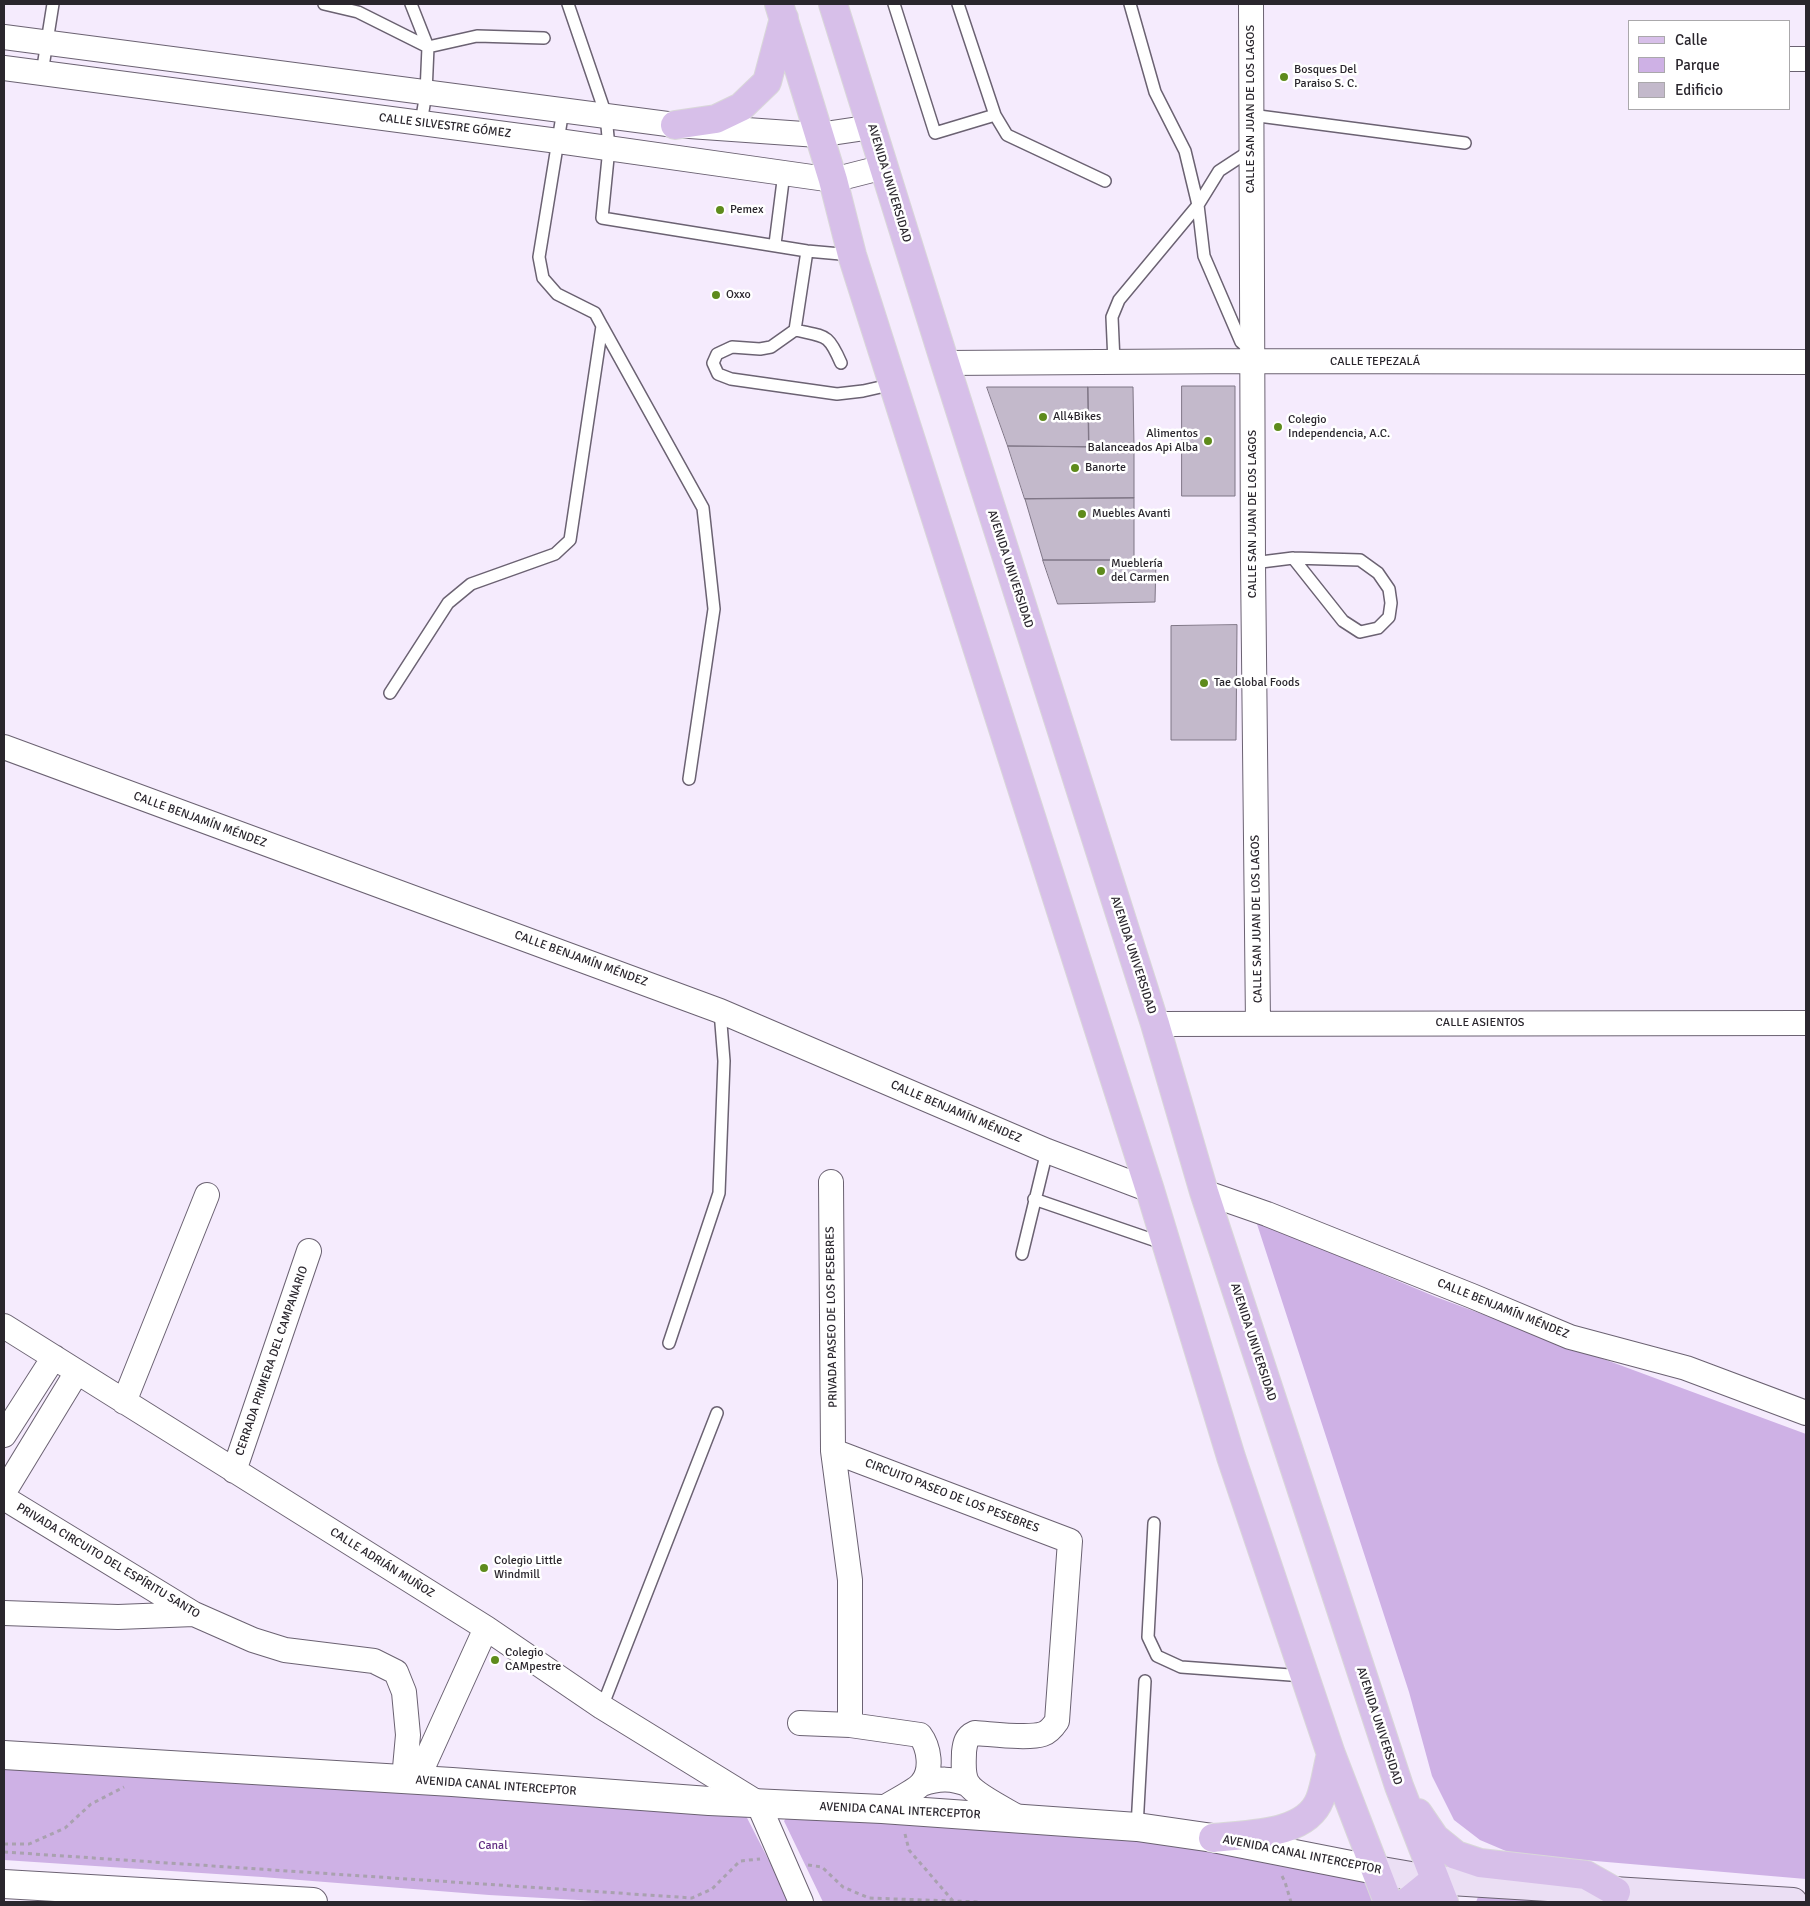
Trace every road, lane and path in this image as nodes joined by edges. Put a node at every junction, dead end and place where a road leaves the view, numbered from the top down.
1 (53, 4) edge
2 (324, 4) edge
3 (410, 4) edge
4 (568, 4) edge
5 (834, 4) edge
6 (894, 4) edge
7 (958, 4) edge
8 (1130, 4) edge
9 (1251, 4) edge
10 (781, 11) edge
11 (4, 37) edge
12 (544, 38) dead end
13 (47, 44) junction
14 (428, 48) junction
15 (1790, 59) edge
16 (1806, 59) edge
17 (4, 68) edge
18 (42, 73) junction
19 (426, 93) junction
20 (563, 110) junction
21 (606, 115) junction
22 (995, 115) junction
23 (1251, 115) junction
24 (421, 123) junction
25 (675, 125) junction
26 (872, 127) junction
27 (818, 135) junction
28 (558, 141) junction
29 (1465, 143) dead end
30 (609, 148) junction
31 (1252, 150) junction
32 (884, 167) junction
33 (784, 173) junction
34 (833, 180) junction
35 (1105, 181) dead end
36 (1198, 205) junction
37 (775, 244) junction
38 (807, 251) junction
39 (852, 255) junction
40 (602, 326) junction
41 (795, 330) junction
42 (1252, 357) junction
43 (1114, 362) junction
44 (1806, 362) edge
45 (842, 363) dead end
46 (945, 363) junction
47 (894, 384) junction
48 (1293, 558) junction
49 (1253, 563) junction
50 (390, 693) dead end
51 (4, 748) edge
52 (689, 779) dead end
53 (720, 1011) junction
54 (1806, 1023) edge
55 (1155, 1024) junction
56 (1258, 1024) junction
57 (1047, 1151) junction
58 (831, 1182) dead end
59 (1150, 1190) junction
60 (1204, 1192) junction
61 (207, 1194) dead end
62 (1034, 1199) junction
63 (1166, 1244) junction
64 (309, 1251) dead end
65 (1022, 1254) dead end
66 (4, 1326) edge
67 (669, 1343) dead end
68 (54, 1358) junction
69 (77, 1372) junction
70 (124, 1402) junction
71 (1806, 1412) edge
72 (717, 1413) dead end
73 (4, 1435) edge
74 (833, 1452) junction
75 (234, 1471) junction
76 (4, 1492) edge
77 (4, 1498) edge
78 (1154, 1523) dead end
79 (4, 1613) edge
80 (194, 1614) junction
81 (486, 1628) junction
82 (1304, 1676) junction
83 (1144, 1681) dead end
84 (602, 1707) junction
85 (800, 1723) dead end
86 (850, 1725) junction
87 (1331, 1754) junction
88 (4, 1755) edge
89 (411, 1780) junction
90 (922, 1784) junction
91 (969, 1785) junction
92 (125, 1786) dead end
93 (1399, 1786) junction
94 (758, 1803) junction
95 (882, 1809) junction
96 (1021, 1819) junction
97 (1137, 1827) junction
98 (904, 1828) dead end
99 (1213, 1838) junction
100 (4, 1844) edge
101 (4, 1852) edge
102 (783, 1862) junction
103 (1376, 1870) junction
104 (1281, 1875) dead end
105 (4, 1884) edge
106 (1439, 1891) edge
107 (1616, 1892) junction
108 (181, 1899) edge
109 (220, 1900) edge
110 (1753, 1900) edge
111 (953, 1901) edge
112 (304, 1902) edge
113 (313, 1902) edge
114 (801, 1902) edge
115 (981, 1902) edge
116 (1291, 1902) edge
117 (1388, 1902) edge
118 (1407, 1902) edge
119 (1793, 1902) edge

1 - 13 lane
2 - 14 lane
3 - 14 lane
4 - 21 lane
5 - 26 main road, AVENIDA UNIVERSIDAD
6 - 22 lane
7 - 22 lane
8 - 36 lane
9 - 23 street, CALLE SAN JUAN DE LOS LAGOS
10 - 25 main road
10 - 27 main road
11 - 13 street
12 - 14 lane
13 - 18 lane
13 - 19 street
14 - 19 lane
15 - 16 street
17 - 18 street, CALLE SILVESTRE GÓMEZ
18 - 24 street, CALLE SILVESTRE GÓMEZ
19 - 20 street
19 - 24 lane
20 - 21 street
20 - 28 lane
21 - 25 street
21 - 30 lane
22 - 35 lane
23 - 29 lane
23 - 31 street, CALLE SAN JUAN DE LOS LAGOS
24 - 28 street, CALLE SILVESTRE GÓMEZ
25 - 27 street
26 - 27 street
26 - 32 main road, AVENIDA UNIVERSIDAD
27 - 34 main road
28 - 30 street, CALLE SILVESTRE GÓMEZ
28 - 40 lane
30 - 33 street, CALLE SILVESTRE GÓMEZ
30 - 37 lane
31 - 36 lane
31 - 42 street, CALLE SAN JUAN DE LOS LAGOS
32 - 34 street, CALLE SILVESTRE GÓMEZ
32 - 46 main road, AVENIDA UNIVERSIDAD
33 - 34 street, CALLE SILVESTRE GÓMEZ
33 - 37 lane
34 - 39 main road
36 - 42 lane
36 - 43 lane
37 - 38 lane
38 - 39 lane
38 - 41 lane
39 - 47 main road
40 - 50 lane
40 - 52 lane
41 - 45 lane
41 - 47 lane
42 - 43 street, CALLE TEPEZALÁ
42 - 44 street, CALLE TEPEZALÁ
42 - 49 street, CALLE SAN JUAN DE LOS LAGOS
43 - 46 street, CALLE TEPEZALÁ
46 - 55 main road, AVENIDA UNIVERSIDAD
47 - 59 main road
48 - 48 lane
48 - 49 lane
49 - 56 street, CALLE SAN JUAN DE LOS LAGOS
51 - 53 street, CALLE BENJAMÍN MÉNDEZ
53 - 57 street, CALLE BENJAMÍN MÉNDEZ
53 - 67 lane
54 - 56 street, CALLE ASIENTOS
55 - 56 street, CALLE ASIENTOS
55 - 60 main road, AVENIDA UNIVERSIDAD
57 - 59 street, CALLE BENJAMÍN MÉNDEZ
57 - 62 lane
58 - 74 street, PRIVADA PASEO DE LOS PESEBRES
59 - 63 main road
60 - 71 street, CALLE BENJAMÍN MÉNDEZ
60 - 93 main road, AVENIDA UNIVERSIDAD
61 - 70 street
62 - 63 lane
62 - 65 lane
63 - 82 main road
64 - 75 street, CERRADA PRIMERA DEL CAMPANARIO
66 - 68 street, CALLE ADRIÁN MUÑOZ
68 - 69 street, CALLE ADRIÁN MUÑOZ
68 - 73 street
69 - 70 street, CALLE ADRIÁN MUÑOZ
69 - 76 street
70 - 75 street, CALLE ADRIÁN MUÑOZ
72 - 84 lane
74 - 86 street
74 - 91 street, CIRCUITO PASEO DE LOS PESEBRES
75 - 81 street, CALLE ADRIÁN MUÑOZ
77 - 80 street, PRIVADA CIRCUITO DEL ESPÍRITU SANTO
78 - 82 lane
79 - 80 street
80 - 89 street, PRIVADA CIRCUITO DEL ESPÍRITU SANTO
81 - 84 street, CALLE ADRIÁN MUÑOZ
81 - 89 street
82 - 87 main road
83 - 97 lane
84 - 94 street, CALLE ADRIÁN MUÑOZ
85 - 86 street
86 - 90 street
87 - 99 main road
87 - 103 main road
88 - 89 street, AVENIDA CANAL INTERCEPTOR
89 - 94 street, AVENIDA CANAL INTERCEPTOR
90 - 91 street
90 - 95 street
91 - 96 street
92 - 100 path
93 - 106 main road, AVENIDA UNIVERSIDAD
93 - 107 main road
94 - 95 street, AVENIDA CANAL INTERCEPTOR
94 - 102 street
95 - 96 street, AVENIDA CANAL INTERCEPTOR
96 - 97 street, AVENIDA CANAL INTERCEPTOR
97 - 99 street, AVENIDA CANAL INTERCEPTOR
98 - 111 path
99 - 103 street, AVENIDA CANAL INTERCEPTOR
101 - 102 path
102 - 111 path
102 - 114 street
103 - 106 main road, AVENIDA CANAL INTERCEPTOR
103 - 117 main road
104 - 116 path
105 - 108 street
106 - 107 main road, AVENIDA CANAL INTERCEPTOR
106 - 118 main road
107 - 110 main road, AVENIDA CANAL INTERCEPTOR
108 - 109 street
109 - 112 street
110 - 119 main road, AVENIDA CANAL INTERCEPTOR
111 - 115 path
112 - 113 street

